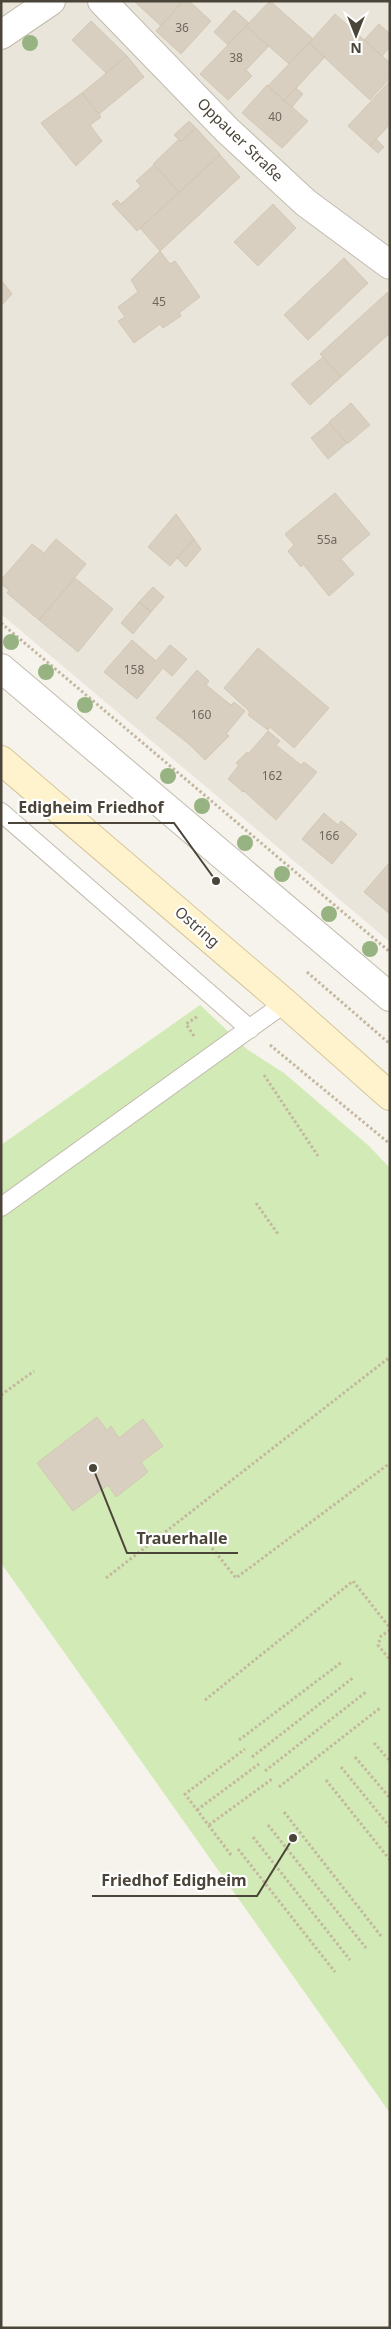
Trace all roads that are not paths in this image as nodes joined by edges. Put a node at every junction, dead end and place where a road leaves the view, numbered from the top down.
1 (51, 1) edge
2 (102, 1) edge
3 (1, 35) edge
4 (390, 266) edge
5 (1, 668) edge
6 (1, 760) edge
7 (1, 812) edge
8 (390, 997) edge
9 (285, 1003) junction
10 (250, 1029) junction
11 (390, 1096) edge
12 (1, 1208) edge

1 - 3 street
2 - 4 street, Oppauer Straße
5 - 8 street
6 - 9 street, Ostring
7 - 10 lane
9 - 10 lane
9 - 11 street, Ostring
10 - 12 lane

